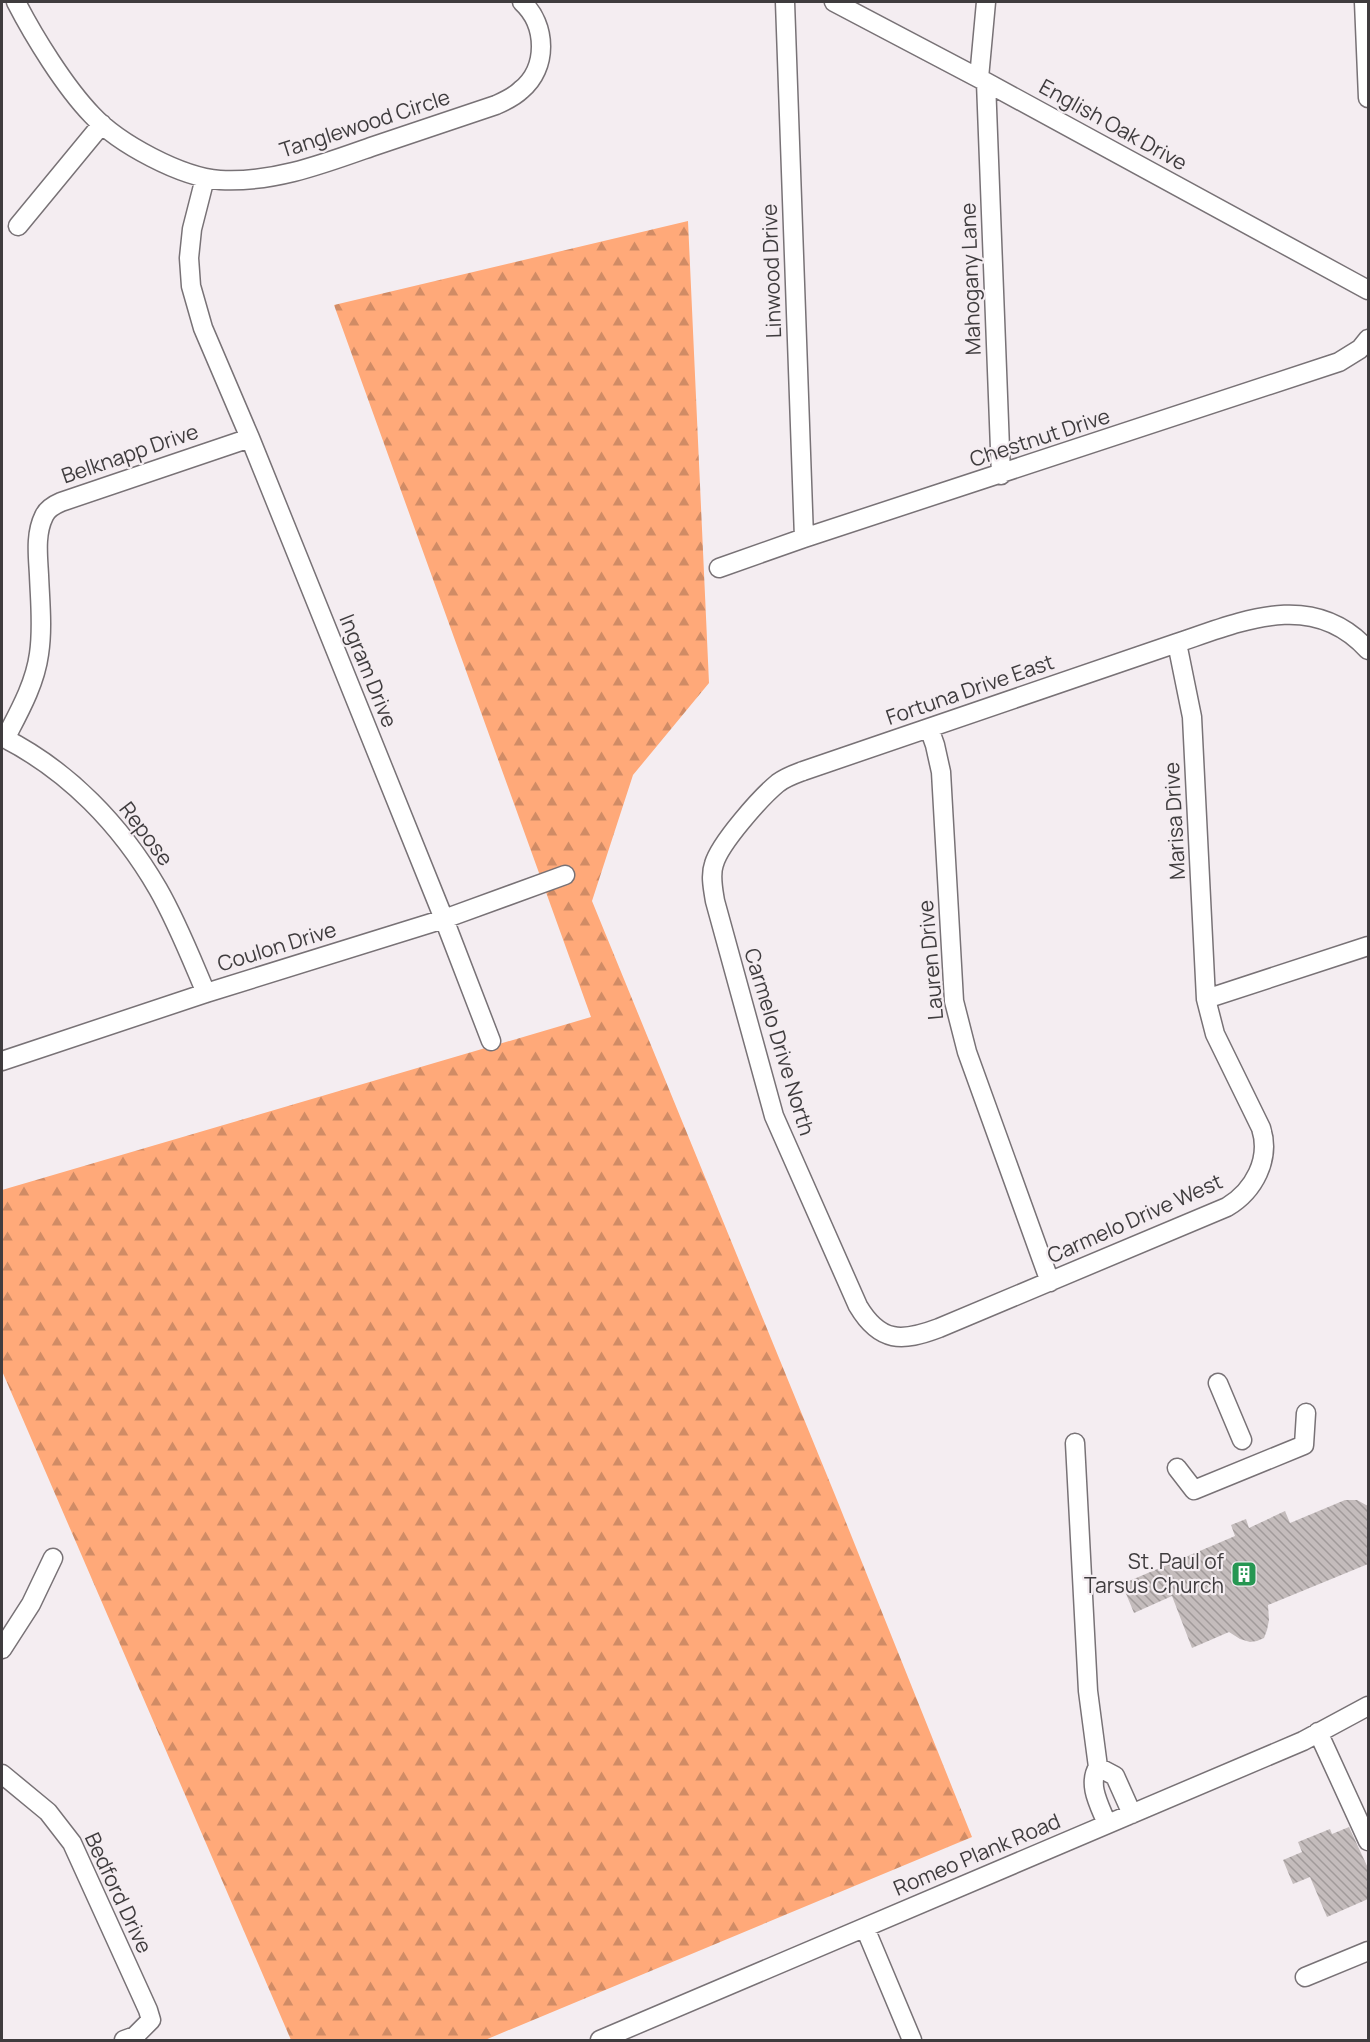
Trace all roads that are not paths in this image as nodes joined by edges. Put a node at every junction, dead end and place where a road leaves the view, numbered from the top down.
1 (16, 2) edge
2 (522, 2) edge
3 (785, 2) edge
4 (834, 2) edge
5 (986, 2) edge
6 (1364, 2) edge
7 (983, 80) junction
8 (1368, 98) edge
9 (102, 124) junction
10 (205, 178) junction
11 (18, 226) dead end
12 (1367, 283) edge
13 (1368, 339) edge
14 (250, 438) junction
15 (1001, 475) junction
16 (804, 538) junction
17 (719, 568) dead end
18 (1177, 643) junction
19 (1368, 650) edge
20 (929, 728) junction
21 (3, 738) edge
22 (740, 825) joint
23 (565, 875) dead end
24 (444, 919) junction
25 (1368, 946) edge
26 (206, 993) junction
27 (1206, 999) junction
28 (491, 1041) dead end
29 (2, 1061) edge
30 (1050, 1282) junction
31 (879, 1331) joint
32 (1218, 1383) dead end
33 (1306, 1413) dead end
34 (1242, 1440) dead end
35 (1075, 1443) dead end
36 (1177, 1468) dead end
37 (53, 1558) dead end
38 (2, 1649) edge
39 (1368, 1706) edge
40 (1318, 1732) junction
41 (1098, 1767) junction
42 (2, 1774) edge
43 (1132, 1814) junction
44 (1107, 1824) junction
45 (1368, 1841) edge
46 (865, 1928) junction
47 (1368, 1951) edge
48 (1305, 1977) dead end
49 (124, 2040) edge
50 (600, 2040) edge
51 (912, 2040) edge

1 - 9 street, Tanglewood Circle
2 - 10 street, Tanglewood Circle
3 - 16 street, Linwood Drive
4 - 7 street, English Oak Drive
5 - 7 street, Mahogany Lane
6 - 8 street
7 - 12 street, English Oak Drive
7 - 15 street, Mahogany Lane
9 - 10 street, Tanglewood Circle
9 - 11 street
10 - 14 street, Ingram Drive
13 - 15 street, Chestnut Drive
14 - 21 street, Belknapp Drive
14 - 24 street, Ingram Drive
15 - 16 street, Chestnut Drive
16 - 17 street, Chestnut Drive
18 - 19 street, Fortuna Drive East
18 - 20 street, Fortuna Drive East
18 - 27 street, Marisa Drive
20 - 22 street, Fortuna Drive East
20 - 30 street, Lauren Drive
21 - 26 street, Repose
22 - 31 street, Carmelo Drive North
23 - 24 street, Coulon Drive
24 - 26 street, Coulon Drive
24 - 28 street, Ingram Drive
25 - 27 street
26 - 29 street, Coulon Drive
27 - 30 street, Carmelo Drive West
30 - 31 street, Carmelo Drive West
32 - 34 street
33 - 36 street
35 - 41 street
37 - 38 street
39 - 40 street, Romeo Plank Road
40 - 43 street, Romeo Plank Road
40 - 45 street
41 - 43 street
41 - 44 street
42 - 49 street, Bedford Drive
43 - 44 street, Romeo Plank Road
44 - 46 street, Romeo Plank Road
46 - 50 street, Romeo Plank Road
46 - 51 street
47 - 48 street

